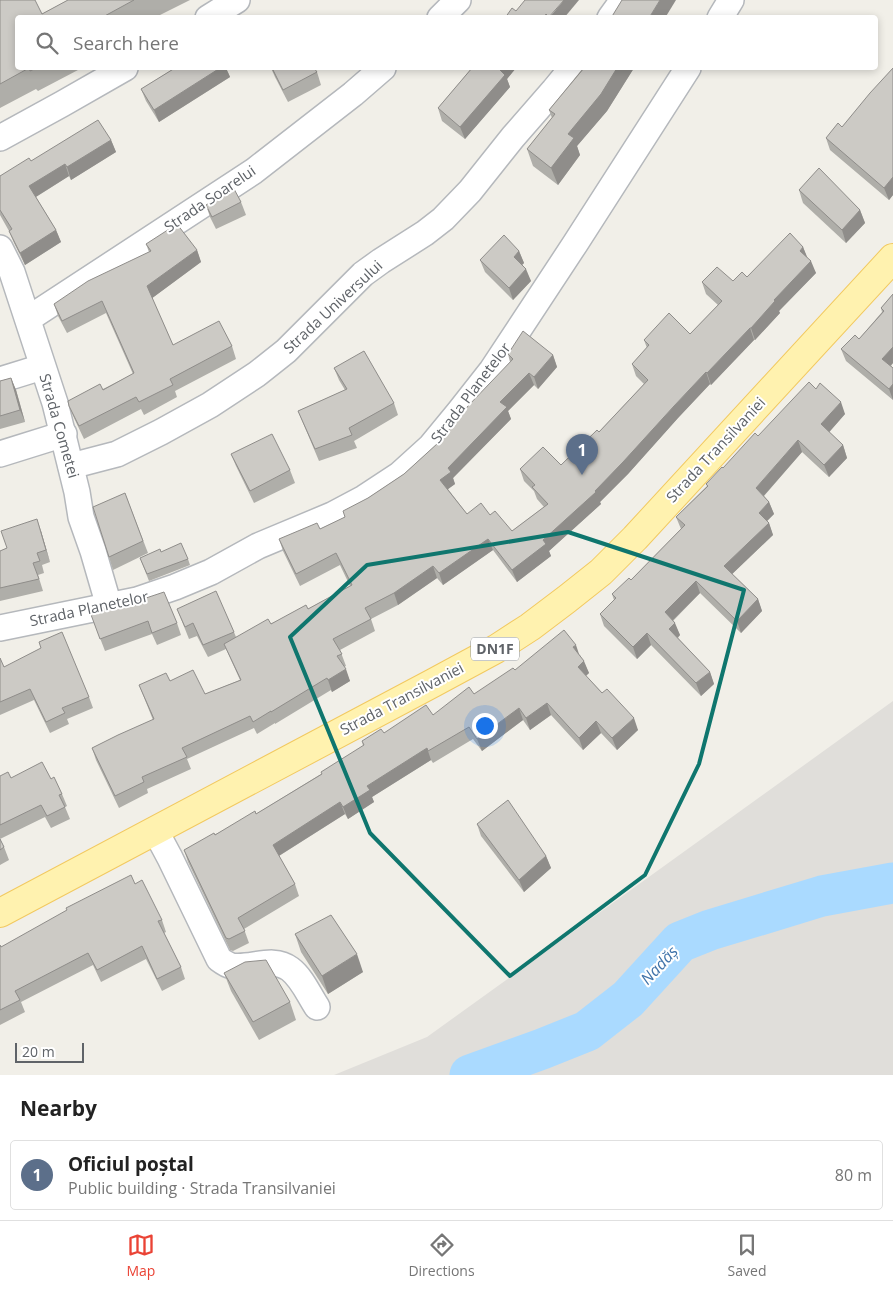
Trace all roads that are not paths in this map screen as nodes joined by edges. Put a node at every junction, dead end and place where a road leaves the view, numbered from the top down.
1 (237, 0) edge
2 (458, 0) edge
3 (623, 0) edge
4 (731, 0) edge
5 (213, 15) edge
6 (443, 15) edge
7 (612, 15) edge
8 (722, 15) edge
9 (122, 70) edge
10 (381, 70) edge
11 (570, 70) edge
12 (687, 70) edge
13 (0, 138) edge
14 (0, 248) edge
15 (893, 258) edge
16 (6, 274) edge
17 (28, 319) junction
18 (42, 367) junction
19 (0, 380) edge
20 (64, 434) junction
21 (0, 454) edge
22 (71, 466) junction
23 (109, 606) junction
24 (0, 628) edge
25 (155, 830) junction
26 (0, 912) edge
27 (317, 1007) dead end

1 - 5 street
2 - 6 street
3 - 7 street
4 - 8 street
9 - 13 street
10 - 17 street, Strada Soarelui
11 - 22 street, Strada Universului
12 - 23 street, Strada Planetelor
14 - 16 street, Strada Cometei
15 - 25 main road, Strada Transilvaniei / DN1F
16 - 17 street, Strada Cometei
17 - 18 street, Strada Cometei
18 - 19 street
18 - 20 street, Strada Cometei
20 - 21 street
20 - 22 street, Strada Cometei
22 - 23 street, Strada Cometei
23 - 24 street, Strada Planetelor
25 - 26 main road, Strada Transilvaniei / DN1F
25 - 27 street

